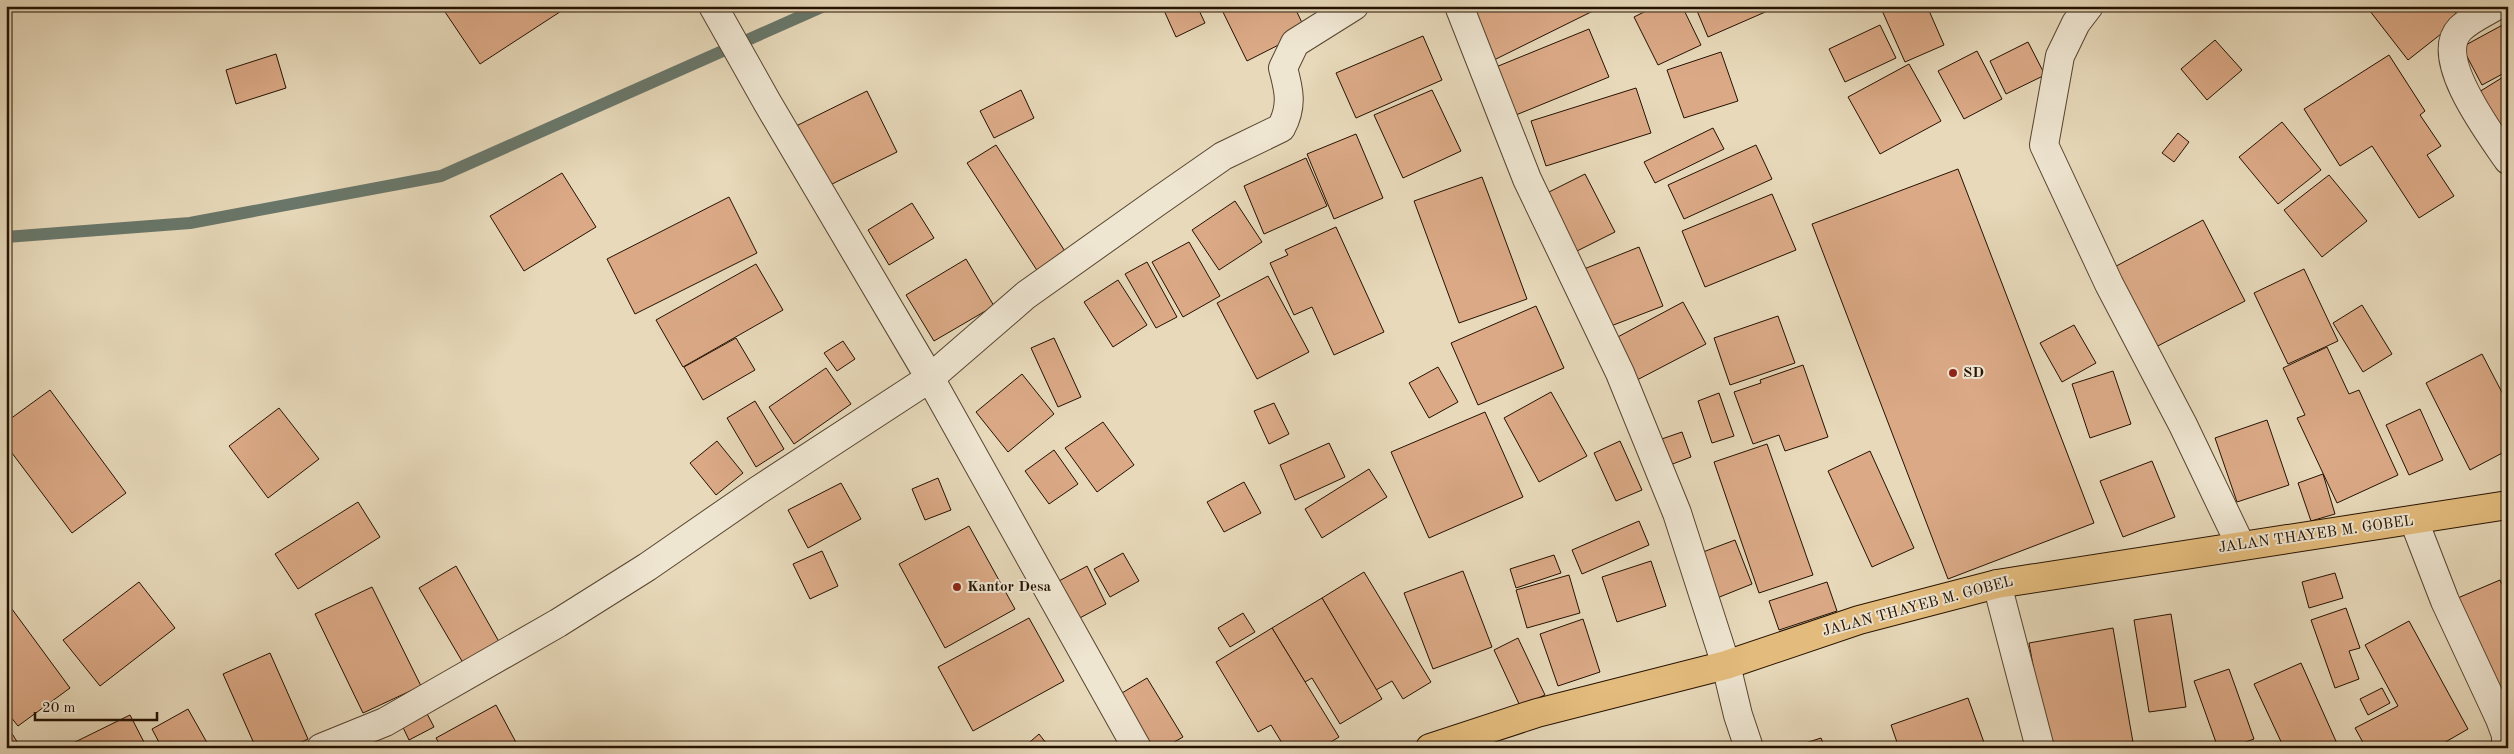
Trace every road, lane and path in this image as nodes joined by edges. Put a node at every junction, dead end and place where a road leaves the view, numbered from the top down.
1 (713, 6) edge
2 (1354, 6) edge
3 (1459, 6) edge
4 (2089, 6) edge
5 (2496, 6) edge
6 (2508, 160) edge
7 (930, 378) junction
8 (2508, 505) edge
9 (2414, 521) junction
10 (2240, 546) junction
11 (1998, 584) junction
12 (1726, 665) junction
13 (2506, 744) dead end
14 (321, 748) edge
15 (1137, 748) edge
16 (1430, 748) edge
17 (1749, 748) edge
18 (2040, 748) edge

1 - 7 street
2 - 7 street
3 - 12 street
4 - 10 street
5 - 6 street
7 - 14 street
7 - 15 street
8 - 9 main road, JALAN THAYEB M. GOBEL
9 - 10 main road, JALAN THAYEB M. GOBEL
9 - 13 street
10 - 11 main road, JALAN THAYEB M. GOBEL
11 - 12 main road, JALAN THAYEB M. GOBEL
11 - 18 street
12 - 16 main road, JALAN THAYEB M. GOBEL
12 - 17 street

